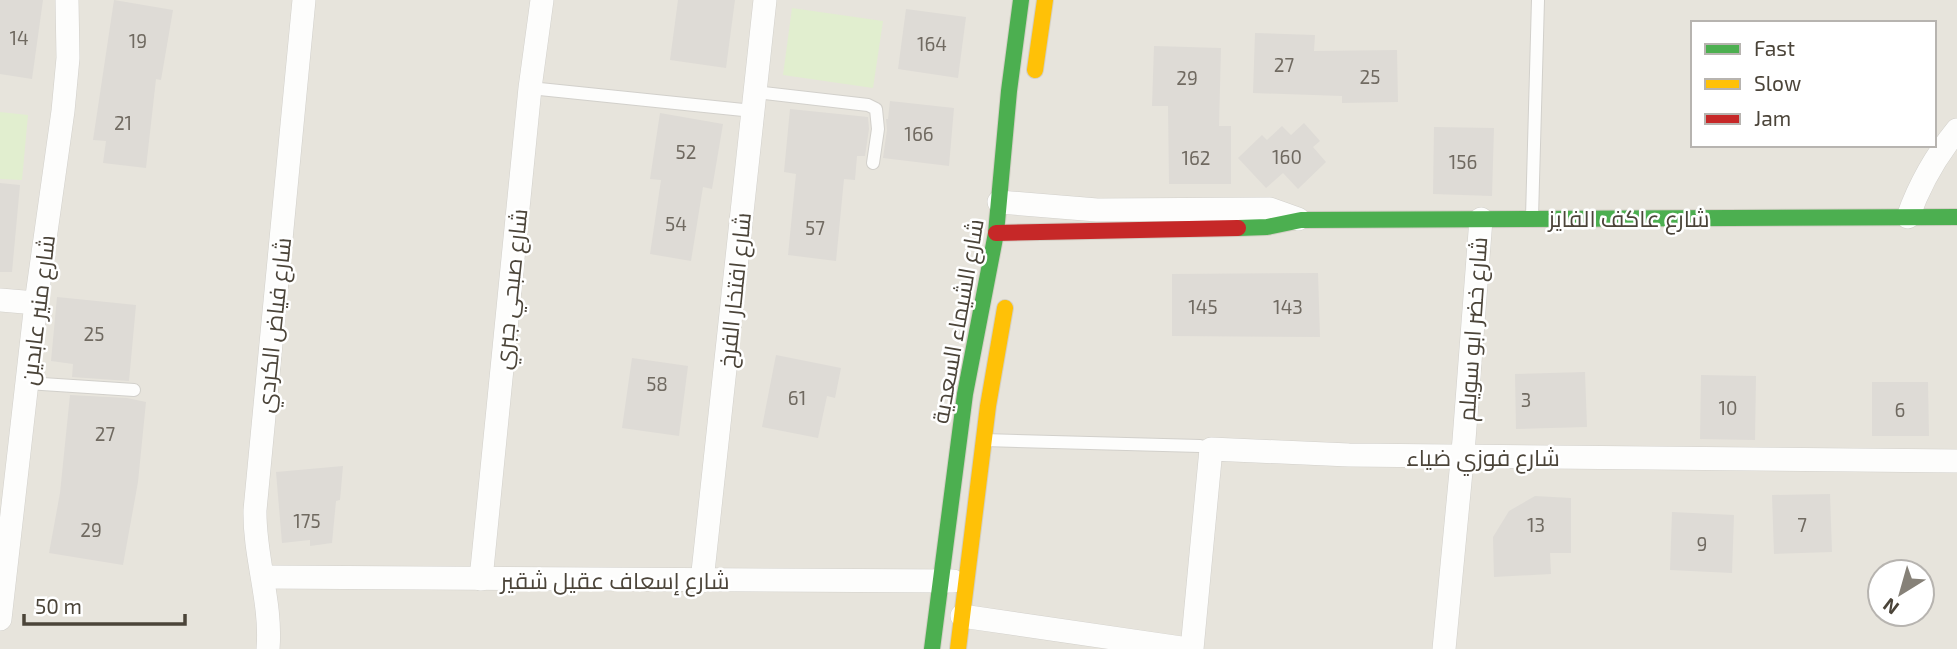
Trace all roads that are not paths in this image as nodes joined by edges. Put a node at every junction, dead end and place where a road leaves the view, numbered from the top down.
1 (67, 0) edge
2 (304, 0) edge
3 (542, 0) edge
4 (765, 0) edge
5 (1021, 0) edge
6 (1045, 0) edge
7 (1538, 0) edge
8 (1033, 80) dead end
9 (530, 88) junction
10 (754, 102) junction
11 (1957, 130) edge
12 (873, 163) dead end
13 (1015, 200) junction
14 (1908, 216) junction
15 (1532, 217) junction
16 (1957, 217) edge
17 (1480, 219) junction
18 (1301, 220) junction
19 (996, 233) junction
20 (1017, 240) junction
21 (1009, 287) dead end
22 (0, 300) edge
23 (36, 303) junction
24 (27, 383) junction
25 (134, 390) dead end
26 (959, 439) junction
27 (984, 440) junction
28 (1211, 449) junction
29 (1462, 457) junction
30 (1957, 461) edge
31 (263, 577) junction
32 (481, 579) junction
33 (940, 580) junction
34 (702, 581) junction
35 (967, 582) junction
36 (962, 616) junction
37 (0, 619) edge
38 (268, 649) edge
39 (932, 649) edge
40 (958, 649) edge
41 (1190, 649) edge
42 (1444, 649) edge

1 - 23 street, شارع منير عابدين
2 - 31 street, شارع فياض الكردي
3 - 9 street, شارع صبحي جبري
4 - 10 street, شارع افتخار الفرخ
5 - 13 street, شارع الشيماء السعدية
6 - 8 street
7 - 15 lane
9 - 10 lane
9 - 32 street, شارع صبحي جبري
10 - 12 lane
10 - 34 street, شارع افتخار الفرخ
11 - 14 street
13 - 18 street, شارع عاكف الفايز
13 - 19 street, شارع الشيماء السعدية
13 - 20 street, شارع الشيماء السعدية
14 - 15 street, شارع عاكف الفايز
14 - 16 street, شارع عاكف الفايز
15 - 17 street, شارع عاكف الفايز
17 - 18 street, شارع عاكف الفايز
17 - 29 street, شارع خضر ابو سويلم
18 - 20 street, شارع عاكف الفايز
19 - 20 street, شارع عاكف الفايز
19 - 26 street, شارع الشيماء السعدية
21 - 27 street, شارع الشيماء السعدية
22 - 23 street
23 - 24 street, شارع منير عابدين
24 - 25 lane
24 - 37 street, شارع منير عابدين
26 - 27 lane
26 - 33 street, شارع الشيماء السعدية
27 - 28 lane
27 - 35 street, شارع الشيماء السعدية
28 - 29 street, شارع فوزي ضياء
28 - 41 street
29 - 30 street, شارع فوزي ضياء
29 - 42 street, شارع خضر ابو سويلم
31 - 32 street, شارع إسعاف عقيل شقير
31 - 38 street, شارع فياض الكردي
32 - 34 street, شارع إسعاف عقيل شقير
33 - 34 street, شارع إسعاف عقيل شقير
33 - 35 street, شارع إسعاف عقيل شقير
33 - 39 street, شارع الشيماء السعدية
35 - 36 street, شارع الشيماء السعدية
36 - 40 street, شارع الشيماء السعدية
36 - 41 street

